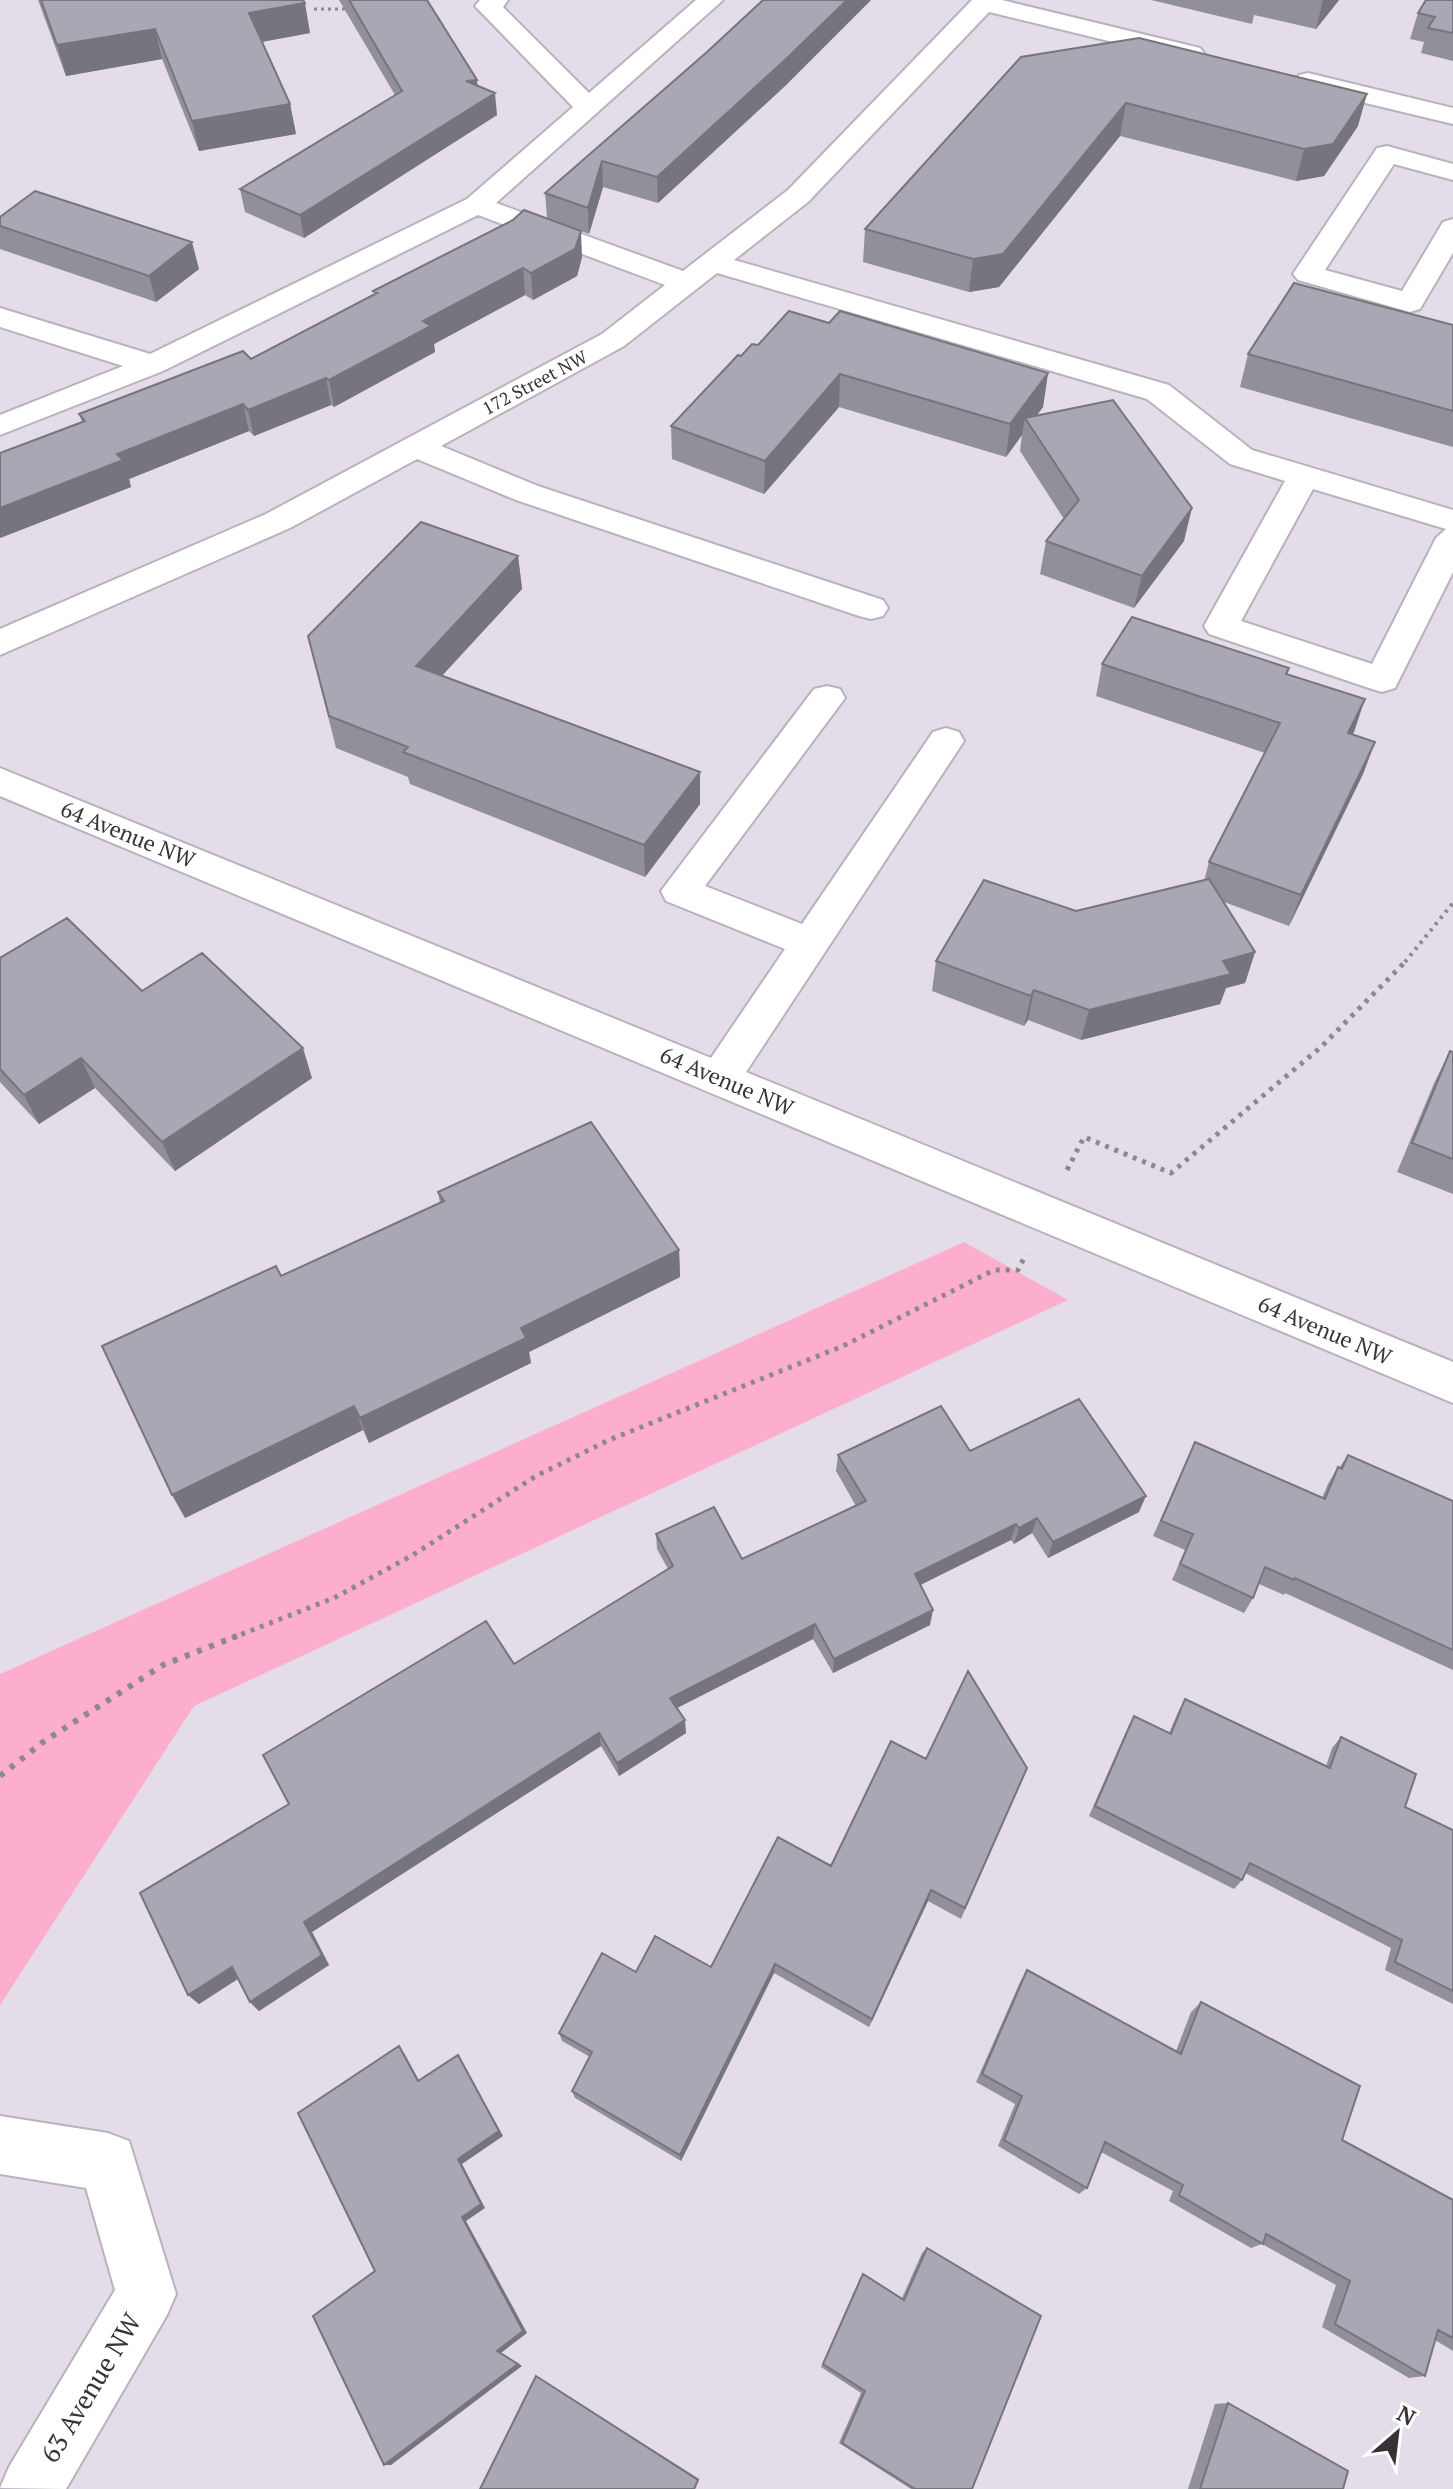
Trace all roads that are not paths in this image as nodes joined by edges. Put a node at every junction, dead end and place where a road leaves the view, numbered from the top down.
1 (496, 0) edge
2 (711, 0) edge
3 (984, 1) edge
4 (1210, 58) edge
5 (1286, 76) edge
6 (588, 108) junction
7 (1453, 116) edge
8 (1453, 172) edge
9 (477, 205) junction
10 (1453, 228) edge
11 (713, 263) junction
12 (687, 283) junction
13 (0, 317) edge
14 (152, 365) junction
15 (0, 426) edge
16 (415, 447) junction
17 (1304, 476) junction
18 (1453, 521) edge
19 (1453, 538) edge
20 (871, 608) dead end
21 (0, 643) edge
22 (827, 698) dead end
23 (946, 741) dead end
24 (0, 781) edge
25 (809, 943) junction
26 (720, 1078) junction
27 (1453, 1383) edge
28 (0, 2145) edge
29 (31, 2489) edge

1 - 6 street
2 - 6 street
3 - 4 street
3 - 11 street, 172 Street NW
5 - 7 street
6 - 9 street
8 - 10 street
9 - 12 street
9 - 14 street
11 - 12 street, 172 Street NW
11 - 17 street
12 - 16 street, 172 Street NW
13 - 14 street
14 - 15 street
16 - 20 street
16 - 21 street, 172 Street NW
17 - 18 street
17 - 19 street
22 - 25 street
23 - 25 street
24 - 26 street, 64 Avenue NW
25 - 26 street
26 - 27 street, 64 Avenue NW
28 - 29 street, 63 Avenue NW

